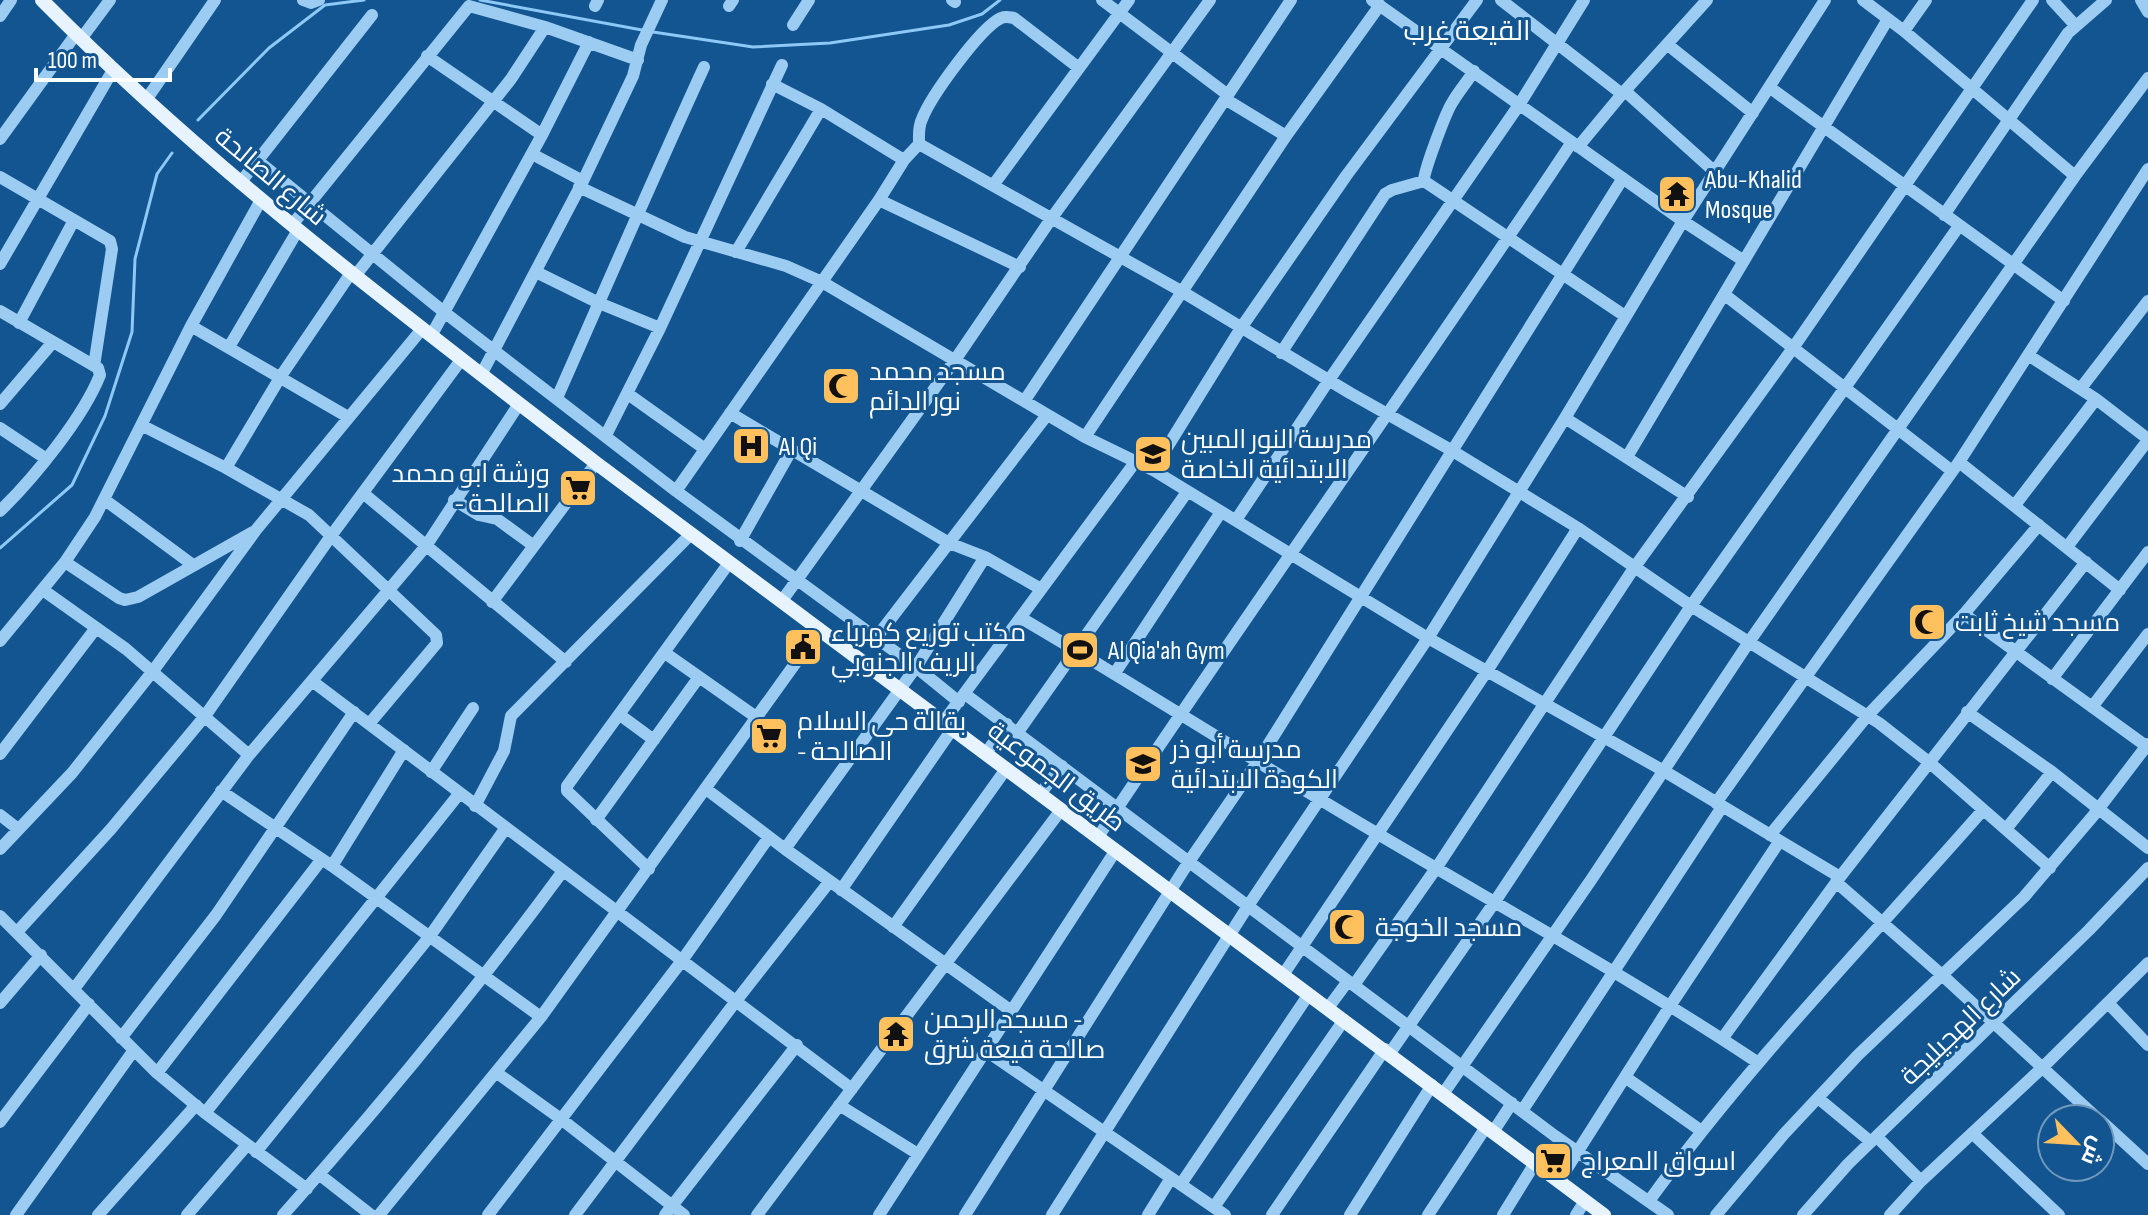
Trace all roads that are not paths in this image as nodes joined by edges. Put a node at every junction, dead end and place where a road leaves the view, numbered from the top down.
1 (11, 0) edge
2 (42, 0) edge
3 (110, 0) edge
4 (215, 0) edge
5 (303, 0) edge
6 (319, 0) edge
7 (662, 0) edge
8 (809, 0) edge
9 (1102, 0) edge
10 (1129, 0) edge
11 (1210, 0) edge
12 (1291, 0) edge
13 (1477, 0) edge
14 (1501, 0) edge
15 (1584, 0) edge
16 (1707, 0) edge
17 (1825, 0) edge
18 (1863, 0) edge
19 (1926, 0) edge
20 (2033, 0) edge
21 (2052, 0) edge
22 (2106, 0) edge
23 (1376, 3) edge
24 (1119, 14) junction
25 (372, 15) dead end
26 (0, 16) edge
27 (1888, 19) junction
28 (793, 25) dead end
29 (2075, 25) junction
30 (545, 27) junction
31 (1904, 31) junction
32 (79, 37) junction
33 (589, 42) junction
34 (1558, 44) junction
35 (1668, 45) junction
36 (1441, 49) junction
37 (1172, 52) junction
38 (427, 56) junction
39 (638, 60) junction
40 (782, 65) dead end
41 (704, 67) dead end
42 (1079, 68) junction
43 (113, 70) junction
44 (1474, 71) junction
45 (2148, 78) edge
46 (772, 84) junction
47 (1769, 87) junction
48 (1971, 87) junction
49 (1623, 92) junction
50 (1226, 97) junction
51 (146, 100) junction
52 (492, 102) junction
53 (1519, 105) junction
54 (821, 109) junction
55 (1753, 113) junction
56 (2010, 120) junction
57 (1823, 126) junction
58 (542, 135) junction
59 (1286, 136) junction
60 (0, 139) edge
61 (919, 144) junction
62 (1575, 144) junction
63 (532, 154) junction
64 (904, 160) junction
65 (258, 161) junction
66 (2148, 169) edge
67 (1715, 172) junction
68 (2075, 176) junction
69 (0, 177) edge
70 (1623, 178) junction
71 (1424, 181) junction
72 (240, 183) junction
73 (581, 184) junction
74 (994, 184) junction
75 (1903, 185) junction
76 (37, 199) junction
77 (261, 200) junction
78 (879, 200) junction
79 (1452, 201) junction
80 (310, 202) junction
81 (635, 215) junction
82 (1944, 215) junction
83 (1051, 219) junction
84 (74, 220) junction
85 (1683, 221) junction
86 (1959, 226) junction
87 (295, 228) junction
88 (1508, 239) junction
89 (700, 242) junction
90 (736, 252) junction
91 (372, 254) junction
92 (1121, 259) junction
93 (1744, 261) junction
94 (0, 264) edge
95 (2013, 264) junction
96 (1020, 267) junction
97 (536, 272) junction
98 (353, 275) junction
99 (1560, 275) junction
100 (822, 282) junction
101 (1181, 291) junction
102 (1725, 295) junction
103 (2064, 301) junction
104 (2148, 301) edge
105 (599, 303) junction
106 (0, 311) edge
107 (444, 312) junction
108 (1625, 316) junction
109 (19, 323) junction
110 (191, 326) junction
111 (660, 328) junction
112 (1241, 328) junction
113 (427, 332) junction
114 (53, 342) junction
115 (229, 347) junction
116 (1793, 348) junction
117 (495, 349) junction
118 (1281, 353) junction
119 (2028, 355) junction
120 (461, 360) junction
121 (955, 360) junction
122 (94, 366) junction
123 (481, 375) junction
124 (281, 376) junction
125 (1329, 380) junction
126 (2081, 388) junction
127 (1844, 390) junction
128 (628, 394) junction
129 (557, 398) junction
130 (2096, 399) junction
131 (1025, 400) junction
132 (0, 404) edge
133 (519, 404) junction
134 (730, 413) junction
135 (1387, 413) junction
136 (1047, 415) junction
137 (348, 417) junction
138 (1565, 418) junction
139 (143, 426) junction
140 (0, 428) edge
141 (1898, 431) junction
142 (606, 435) junction
143 (1085, 437) junction
144 (2148, 440) edge
145 (705, 449) junction
146 (792, 449) junction
147 (1451, 450) junction
148 (1627, 457) junction
149 (45, 458) junction
150 (1136, 461) junction
151 (596, 463) junction
152 (1956, 466) junction
153 (226, 468) junction
154 (1153, 470) junction
155 (676, 491) junction
156 (861, 491) junction
157 (1518, 491) junction
158 (1187, 492) junction
159 (363, 493) junction
160 (1688, 497) junction
161 (105, 500) junction
162 (282, 500) junction
163 (454, 500) junction
164 (2015, 505) junction
165 (0, 511) edge
166 (1221, 512) junction
167 (1236, 520) junction
168 (2039, 525) junction
169 (1578, 528) junction
170 (256, 530) junction
171 (691, 534) junction
172 (331, 536) junction
173 (740, 541) junction
174 (949, 543) junction
175 (426, 546) junction
176 (534, 546) junction
177 (2067, 547) junction
178 (2148, 552) edge
179 (1292, 555) junction
180 (985, 557) junction
181 (65, 562) junction
182 (2086, 562) junction
183 (729, 563) junction
184 (193, 565) junction
185 (1634, 568) junction
186 (798, 580) junction
187 (1041, 589) junction
188 (43, 590) junction
189 (2120, 590) junction
190 (389, 591) junction
191 (1360, 596) junction
192 (492, 602) junction
193 (781, 602) junction
194 (1691, 606) junction
195 (1964, 614) junction
196 (1021, 618) junction
197 (96, 628) junction
198 (820, 629) junction
199 (2148, 634) edge
200 (876, 638) junction
201 (1428, 638) junction
202 (0, 641) edge
203 (1749, 642) junction
204 (1076, 650) junction
205 (2015, 650) junction
206 (665, 653) junction
207 (566, 662) junction
208 (916, 667) junction
209 (153, 671) junction
210 (1487, 671) junction
211 (1115, 673) junction
212 (1806, 676) junction
213 (699, 677) junction
214 (2052, 679) junction
215 (312, 681) junction
216 (899, 687) junction
217 (962, 698) junction
218 (1544, 704) junction
219 (2092, 707) junction
220 (473, 708) dead end
221 (354, 712) junction
222 (1180, 712) junction
223 (1967, 712) junction
224 (620, 715) junction
225 (1868, 715) junction
226 (205, 716) junction
227 (756, 717) junction
228 (369, 724) junction
229 (949, 724) junction
230 (1012, 728) junction
231 (1604, 737) junction
232 (654, 740) junction
233 (2147, 745) edge
234 (404, 750) junction
235 (986, 753) junction
236 (0, 754) edge
237 (249, 755) junction
238 (1258, 761) junction
239 (1930, 763) junction
240 (1062, 766) junction
241 (1006, 769) junction
242 (1664, 771) junction
243 (431, 772) junction
244 (2052, 772) junction
245 (706, 789) junction
246 (221, 791) junction
247 (459, 794) junction
248 (1040, 794) junction
249 (1319, 800) junction
250 (1719, 805) junction
251 (475, 806) junction
252 (1118, 807) junction
253 (2099, 808) junction
254 (1061, 810) junction
255 (1983, 810) junction
256 (0, 815) edge
257 (596, 820) junction
258 (275, 828) junction
259 (18, 829) junction
260 (505, 829) junction
261 (2006, 829) junction
262 (1378, 834) junction
263 (769, 837) junction
264 (1098, 837) junction
265 (1774, 838) junction
266 (2148, 848) edge
267 (0, 849) edge
268 (785, 849) junction
269 (1116, 850) junction
270 (327, 862) junction
271 (1188, 863) junction
272 (1437, 867) junction
273 (2050, 868) junction
274 (2148, 868) edge
275 (649, 869) junction
276 (563, 871) junction
277 (1838, 880) junction
278 (830, 881) junction
279 (2143, 885) edge
280 (841, 890) junction
281 (1171, 891) junction
282 (377, 898) junction
283 (1494, 903) junction
284 (1248, 906) junction
285 (618, 913) junction
286 (0, 916) edge
287 (1883, 924) junction
288 (893, 927) junction
289 (17, 932) junction
290 (1229, 934) junction
291 (430, 936) junction
292 (1552, 936) junction
293 (1301, 946) junction
294 (41, 955) junction
295 (681, 962) junction
296 (2148, 963) edge
297 (945, 964) junction
298 (1614, 973) junction
299 (1283, 975) junction
300 (1942, 975) junction
301 (486, 976) junction
302 (1351, 983) junction
303 (74, 989) junction
304 (1309, 994) junction
305 (736, 1001) junction
306 (0, 1003) edge
307 (89, 1004) junction
308 (2109, 1004) junction
309 (1670, 1006) junction
310 (1328, 1008) junction
311 (1010, 1010) junction
312 (541, 1017) junction
313 (1344, 1020) junction
314 (1994, 1023) junction
315 (1409, 1027) junction
316 (121, 1038) junction
317 (1722, 1039) junction
318 (797, 1045) junction
319 (2148, 1045) edge
320 (134, 1050) junction
321 (985, 1050) junction
322 (1387, 1051) junction
323 (1757, 1062) junction
324 (1462, 1066) junction
325 (2042, 1068) junction
326 (157, 1073) junction
327 (497, 1073) junction
328 (1625, 1077) junction
329 (852, 1089) junction
330 (1438, 1089) junction
331 (1045, 1091) junction
332 (1818, 1098) junction
333 (2080, 1103) edge
334 (839, 1105) junction
335 (1517, 1107) junction
336 (200, 1109) junction
337 (561, 1119) junction
338 (0, 1122) edge
339 (1490, 1129) junction
340 (1700, 1130) junction
341 (1105, 1131) junction
342 (1972, 1133) junction
343 (2116, 1135) edge
344 (1874, 1139) junction
345 (252, 1148) junction
346 (1577, 1152) junction
347 (918, 1154) junction
348 (616, 1160) junction
349 (1535, 1163) junction
350 (2148, 1164) edge
351 (320, 1175) junction
352 (1176, 1181) junction
353 (1559, 1181) junction
354 (1921, 1181) junction
355 (307, 1189) junction
356 (1585, 1201) junction
357 (1649, 1201) junction
358 (1899, 1204) junction
359 (668, 1210) edge
360 (1220, 1211) edge
361 (16, 1215) edge
362 (98, 1215) edge
363 (187, 1215) edge
364 (283, 1215) edge
365 (371, 1215) edge
366 (379, 1215) edge
367 (488, 1215) edge
368 (575, 1215) edge
369 (684, 1215) edge
370 (757, 1215) edge
371 (879, 1215) edge
372 (965, 1215) edge
373 (1052, 1215) edge
374 (1148, 1215) edge
375 (1272, 1215) edge
376 (1350, 1215) edge
377 (1428, 1215) edge
378 (1503, 1215) edge
379 (1576, 1215) edge
380 (1604, 1215) edge
381 (1668, 1215) edge
382 (1716, 1215) edge
383 (1803, 1215) edge
384 (1890, 1215) edge
385 (1910, 1215) edge
386 (2059, 1215) edge

1 - 26 street
2 - 32 main road, شارع الصالحة
3 - 32 street
4 - 51 street
5 - 6 street
7 - 39 street
8 - 28 street
9 - 24 street
10 - 24 street
11 - 37 street
12 - 50 street
13 - 36 street
14 - 34 street
15 - 34 street
16 - 35 street
17 - 47 street
18 - 27 street
19 - 31 street
20 - 48 street
21 - 29 street
22 - 29 street
23 - 36 street
23 - 59 street
24 - 37 street
24 - 42 street
25 - 65 street
27 - 31 street
27 - 57 street
29 - 56 street
30 - 33 street
30 - 38 street
30 - 52 street
31 - 48 street
32 - 43 main road, شارع الصالحة
32 - 60 street
33 - 39 street
33 - 58 street
34 - 49 street
34 - 53 street
35 - 49 street
35 - 55 street
36 - 44 street
36 - 112 street
37 - 50 street
37 - 83 street
38 - 52 street
38 - 80 street
39 - 73 street
40 - 46 street
41 - 81 street
42 - 61 street
42 - 74 street
43 - 51 main road, شارع الصالحة
43 - 76 street
44 - 53 street
44 - 71 street
45 - 68 street
46 - 54 street
46 - 89 street
47 - 55 street
47 - 57 street
48 - 56 street
48 - 75 street
49 - 62 street
49 - 67 street
50 - 59 street
50 - 92 street
51 - 72 main road, شارع الصالحة
52 - 58 street
52 - 91 street
53 - 62 street
53 - 79 street
54 - 64 street
54 - 90 street
55 - 67 street
56 - 68 street
56 - 82 street
57 - 75 street
57 - 93 street
58 - 63 street
59 - 101 street
61 - 64 street
61 - 74 street
62 - 70 street
62 - 88 street
63 - 73 street
63 - 107 street
64 - 78 street
65 - 72 street
65 - 80 street
66 - 103 street
67 - 85 street
68 - 95 street
69 - 76 street
70 - 85 street
70 - 99 street
71 - 79 street
71 - 118 street
72 - 77 main road, شارع الصالحة
73 - 81 street
73 - 97 street
74 - 83 street
75 - 82 street
75 - 116 street
76 - 84 street
76 - 94 street
77 - 87 main road, شارع الصالحة
77 - 110 street
78 - 96 street
78 - 100 street
79 - 88 street
79 - 125 street
80 - 87 street
80 - 91 street
81 - 89 street
81 - 105 street
82 - 86 street
83 - 92 street
83 - 96 street
84 - 109 street
84 - 122 street
85 - 93 street
85 - 108 street
86 - 95 street
86 - 127 street
87 - 98 main road, شارع الصالحة
87 - 115 street
88 - 99 street
88 - 135 street
89 - 90 street
89 - 111 street
90 - 100 street
91 - 98 street
91 - 107 street
92 - 101 street
92 - 131 street
93 - 102 street
95 - 103 street
95 - 141 street
96 - 121 street
97 - 105 street
97 - 117 street
98 - 113 main road, شارع الصالحة
98 - 124 street
99 - 108 street
99 - 147 street
100 - 121 street
100 - 134 street
101 - 112 street
101 - 143 street
102 - 116 street
102 - 148 street
103 - 119 street
104 - 126 street
105 - 111 street
105 - 129 street
106 - 109 street
107 - 113 street
107 - 117 street
108 - 138 street
109 - 114 street
110 - 115 street
110 - 139 street
111 - 128 street
112 - 118 street
112 - 154 street
113 - 120 main road, شارع الصالحة
113 - 137 street
114 - 122 street
114 - 132 street
115 - 124 street
116 - 127 street
116 - 160 street
117 - 123 street
117 - 129 street
118 - 125 street
119 - 126 street
119 - 152 street
120 - 123 main road, شارع الصالحة
120 - 159 street
121 - 131 street
121 - 156 street
122 - 149 street
123 - 133 main road, طريق الجموعية
124 - 137 street
124 - 153 street
125 - 135 street
125 - 167 street
126 - 130 street
127 - 141 street
127 - 194 street
128 - 142 street
128 - 145 street
129 - 142 street
130 - 144 street
130 - 164 street
131 - 136 street
133 - 151 main road, طريق الجموعية
133 - 163 street
134 - 145 street
134 - 146 street
135 - 147 street
135 - 179 street
136 - 143 street
136 - 174 street
137 - 162 street
138 - 148 street
138 - 157 street
139 - 153 street
139 - 161 street
140 - 149 street
141 - 152 street
141 - 203 street
142 - 155 street
143 - 150 street
144 - 177 street
145 - 155 street
146 - 156 street
146 - 173 street
147 - 157 street
147 - 191 street
148 - 160 street
149 - 165 street
150 - 154 street
150 - 187 street
151 - 171 main road, طريق الجموعية
151 - 176 street
152 - 164 street
152 - 212 street
153 - 162 street
154 - 158 street
155 - 173 street
156 - 174 street
156 - 186 street
157 - 169 street
157 - 201 street
158 - 166 street
158 - 204 street
159 - 172 street
159 - 175 street
160 - 185 street
161 - 181 street
161 - 184 street
162 - 170 street
162 - 172 street
163 - 175 street
163 - 176 street
164 - 168 street
166 - 167 street
166 - 211 street
167 - 179 street
168 - 177 street
168 - 195 street
169 - 185 street
169 - 210 street
170 - 184 street
170 - 209 street
171 - 183 main road, طريق الجموعية
171 - 207 street
172 - 190 street
172 - 226 street
173 - 186 street
174 - 180 street
174 - 200 street
175 - 190 street
175 - 192 street
176 - 192 street
177 - 182 street
178 - 189 street
179 - 191 street
179 - 222 street
180 - 187 street
180 - 208 street
181 - 184 street
181 - 188 street
182 - 189 street
182 - 205 street
183 - 193 main road, طريق الجموعية
183 - 206 street
185 - 194 street
185 - 218 street
186 - 193 street
186 - 200 street
187 - 196 street
188 - 197 street
188 - 202 street
189 - 214 street
190 - 215 street
190 - 228 street
191 - 201 street
191 - 238 street
192 - 207 street
193 - 198 main road, طريق الجموعية
194 - 203 street
194 - 231 street
195 - 205 street
195 - 225 street
196 - 204 street
196 - 217 street
197 - 209 street
197 - 236 street
198 - 216 main road, طريق الجموعية
198 - 227 street
199 - 219 street
200 - 208 street
201 - 210 street
201 - 249 street
203 - 212 street
203 - 242 street
204 - 211 street
204 - 230 street
205 - 214 street
205 - 223 street
206 - 213 street
206 - 224 street
207 - 251 street
208 - 216 street
208 - 217 street
209 - 226 street
209 - 259 street
210 - 218 street
210 - 262 street
211 - 222 street
212 - 225 street
212 - 250 street
213 - 227 street
213 - 232 street
214 - 219 street
215 - 221 street
215 - 237 street
216 - 229 main road, طريق الجموعية
216 - 268 street
217 - 229 street
217 - 230 street
218 - 231 street
218 - 272 street
219 - 233 street
220 - 243 street
221 - 228 street
221 - 258 street
222 - 238 street
222 - 252 street
223 - 239 street
223 - 244 street
224 - 232 street
224 - 257 street
225 - 239 street
225 - 265 street
226 - 237 street
226 - 289 street
227 - 245 street
228 - 234 street
229 - 235 main road, طريق الجموعية
229 - 280 street
230 - 235 street
230 - 240 street
231 - 242 street
231 - 283 street
232 - 257 street
233 - 253 street
234 - 243 street
234 - 270 street
235 - 241 main road, طريق الجموعية
237 - 246 street
238 - 249 street
238 - 271 street
239 - 255 street
239 - 277 street
240 - 248 street
240 - 252 street
241 - 248 main road, طريق الجموعية
241 - 288 street
242 - 250 street
242 - 292 street
243 - 247 street
244 - 253 street
244 - 261 street
245 - 263 street
245 - 275 street
246 - 258 street
246 - 303 street
247 - 251 street
247 - 282 street
248 - 254 main road, طريق الجموعية
249 - 262 street
249 - 284 street
250 - 265 street
250 - 298 street
251 - 260 street
252 - 264 street
252 - 271 street
253 - 266 street
253 - 273 street
254 - 264 main road, طريق الجموعية
254 - 297 street
255 - 261 street
255 - 287 street
256 - 259 street
257 - 275 street
258 - 270 street
258 - 316 street
259 - 267 street
260 - 276 street
260 - 291 street
261 - 273 street
262 - 272 street
262 - 293 street
263 - 268 street
263 - 295 street
264 - 269 main road, طريق الجموعية
265 - 277 street
265 - 309 street
268 - 278 street
269 - 281 main road, طريق الجموعية
269 - 311 street
270 - 282 street
270 - 326 street
271 - 281 street
271 - 284 street
272 - 283 street
272 - 302 street
273 - 300 street
274 - 279 street, شارع الهجيليجة
275 - 285 street
276 - 285 street
276 - 301 street
277 - 287 street
277 - 317 street
278 - 280 street
278 - 305 street
279 - 314 street, شارع الهجيليجة
280 - 288 street
281 - 290 main road, طريق الجموعية
281 - 331 street
282 - 291 street
282 - 336 street
283 - 292 street
283 - 315 street
284 - 290 street
284 - 293 street
285 - 295 street
285 - 312 street
286 - 289 street
287 - 300 street
287 - 323 street
288 - 297 street
289 - 294 street
290 - 299 main road, طريق الجموعية
290 - 341 street
291 - 301 street
291 - 345 street
292 - 298 street
292 - 324 street
293 - 299 street
293 - 302 street
294 - 303 street
294 - 306 street
295 - 305 street
295 - 337 street
296 - 308 street
297 - 311 street
297 - 329 street
298 - 309 street
298 - 335 street
299 - 304 main road, طريق الجموعية
300 - 314 street
300 - 332 street
301 - 312 street
301 - 351 street
302 - 310 street
302 - 315 street
303 - 307 street
304 - 310 main road, طريق الجموعية
304 - 352 street
305 - 318 street
305 - 348 street
307 - 316 street
307 - 338 street
308 - 319 street
308 - 325 street
309 - 317 street
309 - 328 street
310 - 313 main road, طريق الجموعية
311 - 321 street
312 - 327 street
313 - 322 main road, طريق الجموعية
313 - 360 street
314 - 325 street
314 - 344 street, شارع الهجيليجة
315 - 322 street
315 - 324 street
316 - 320 street
317 - 323 street
318 - 329 street
318 - 359 street
320 - 326 street
320 - 361 street
321 - 331 street
321 - 347 street
322 - 330 main road, طريق الجموعية
322 - 375 street
323 - 340 street
324 - 330 street
324 - 335 street
325 - 333 street
325 - 342 street
326 - 336 street
327 - 337 street
327 - 366 street
328 - 340 street
328 - 346 street
329 - 334 street
330 - 339 main road, طريق الجموعية
330 - 376 street
331 - 341 street
331 - 372 street
332 - 344 street
332 - 382 street
334 - 347 street
334 - 370 street
335 - 339 street
335 - 346 street
336 - 345 street
336 - 362 street
337 - 348 street
337 - 367 street
339 - 349 main road, طريق الجموعية
339 - 377 street
340 - 357 street
341 - 352 street
341 - 373 street
342 - 354 street
342 - 386 street
343 - 350 street
344 - 354 street
344 - 383 street, شارع الهجيليجة
345 - 355 street
345 - 363 street
346 - 353 street
346 - 357 street
347 - 371 street
348 - 359 street
348 - 368 street
349 - 353 main road, طريق الجموعية
349 - 378 street
351 - 355 street
351 - 365 street
352 - 360 street
352 - 374 street
353 - 356 main road, طريق الجموعية
354 - 358 street
355 - 364 street
356 - 379 street
356 - 380 main road, طريق الجموعية
357 - 381 street
358 - 384 street
358 - 385 street
359 - 369 street

